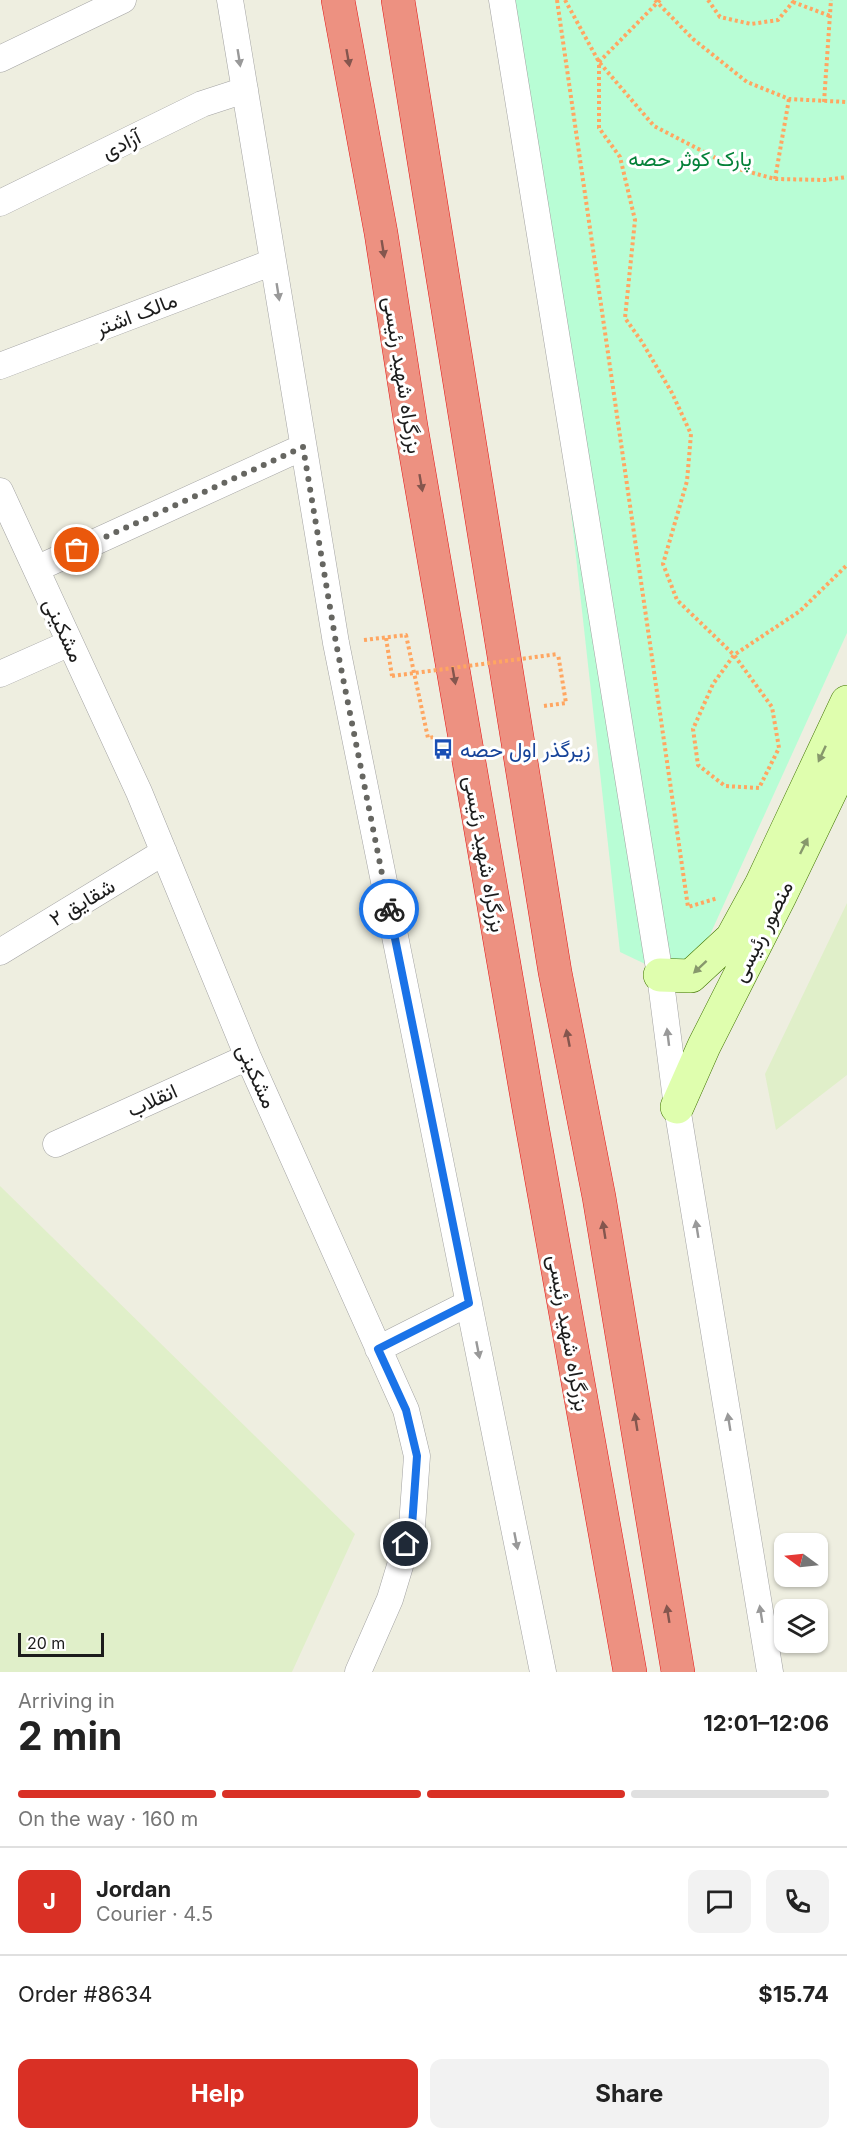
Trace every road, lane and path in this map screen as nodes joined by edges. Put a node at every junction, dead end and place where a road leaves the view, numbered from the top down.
1 (123, 0) edge
2 (230, 0) edge
3 (338, 0) edge
4 (398, 0) edge
5 (415, 0) edge
6 (502, 0) edge
7 (557, 0) edge
8 (566, 0) edge
9 (708, 0) edge
10 (831, 0) edge
11 (658, 1) edge
12 (792, 1) edge
13 (830, 16) junction
14 (403, 33) junction
15 (0, 59) edge
16 (599, 62) junction
17 (245, 90) junction
18 (789, 99) junction
19 (824, 102) junction
20 (847, 102) edge
21 (847, 177) edge
22 (775, 179) junction
23 (0, 204) edge
24 (273, 262) junction
25 (0, 366) edge
26 (303, 447) junction
27 (0, 491) edge
28 (847, 566) edge
29 (36, 569) junction
30 (386, 638) junction
31 (70, 643) junction
32 (336, 643) junction
33 (734, 655) junction
34 (0, 674) edge
35 (567, 702) dead end
36 (847, 702) edge
37 (463, 728) junction
38 (847, 757) edge
39 (164, 852) junction
40 (760, 885) junction
41 (0, 952) edge
42 (660, 975) junction
43 (248, 1057) junction
44 (677, 1107) junction
45 (56, 1144) dead end
46 (469, 1303) junction
47 (378, 1349) junction
48 (358, 1672) edge
49 (543, 1672) edge
50 (630, 1672) edge
51 (678, 1672) edge
52 (770, 1672) edge

1 - 15 street
2 -> 17 street
3 -> 37 highway, بزرگراه شهید رئیسی
4 - 14 highway
5 - 14 highway
6 - 42 street
7 - 40 path
8 - 16 path
9 - 12 path
10 - 13 path
11 - 16 path
11 - 18 path
12 - 13 path
13 - 19 path
51 -> 14 highway
16 - 22 path
16 - 33 path
17 - 23 street, آزادی
17 - 24 street
18 - 19 path
18 - 22 path
19 - 20 path
21 - 22 path
24 - 25 street, مالک اشتر
24 -> 26 street
26 - 29 street
26 - 32 street
27 - 29 street, مشکینی
28 - 33 path
29 - 31 street, مشکینی
30 - 32 path
30 - 35 path, bridge
30 - 37 path
31 - 34 street
31 - 39 street, مشکینی
32 - 46 street
33 - 33 path
36 -> 40 main road, منصور رئیسی
37 - 50 highway, بزرگراه شهید رئیسی
44 -> 38 main road, منصور رئیسی
39 - 41 street, شقایق ۲
39 - 43 street, مشکینی
40 -> 42 main road, منصور رئیسی
44 -> 42 street
43 - 45 street, انقلاب
43 - 47 street, مشکینی
52 -> 44 street
46 - 47 street
46 -> 49 street
47 - 48 street, مشکینی

